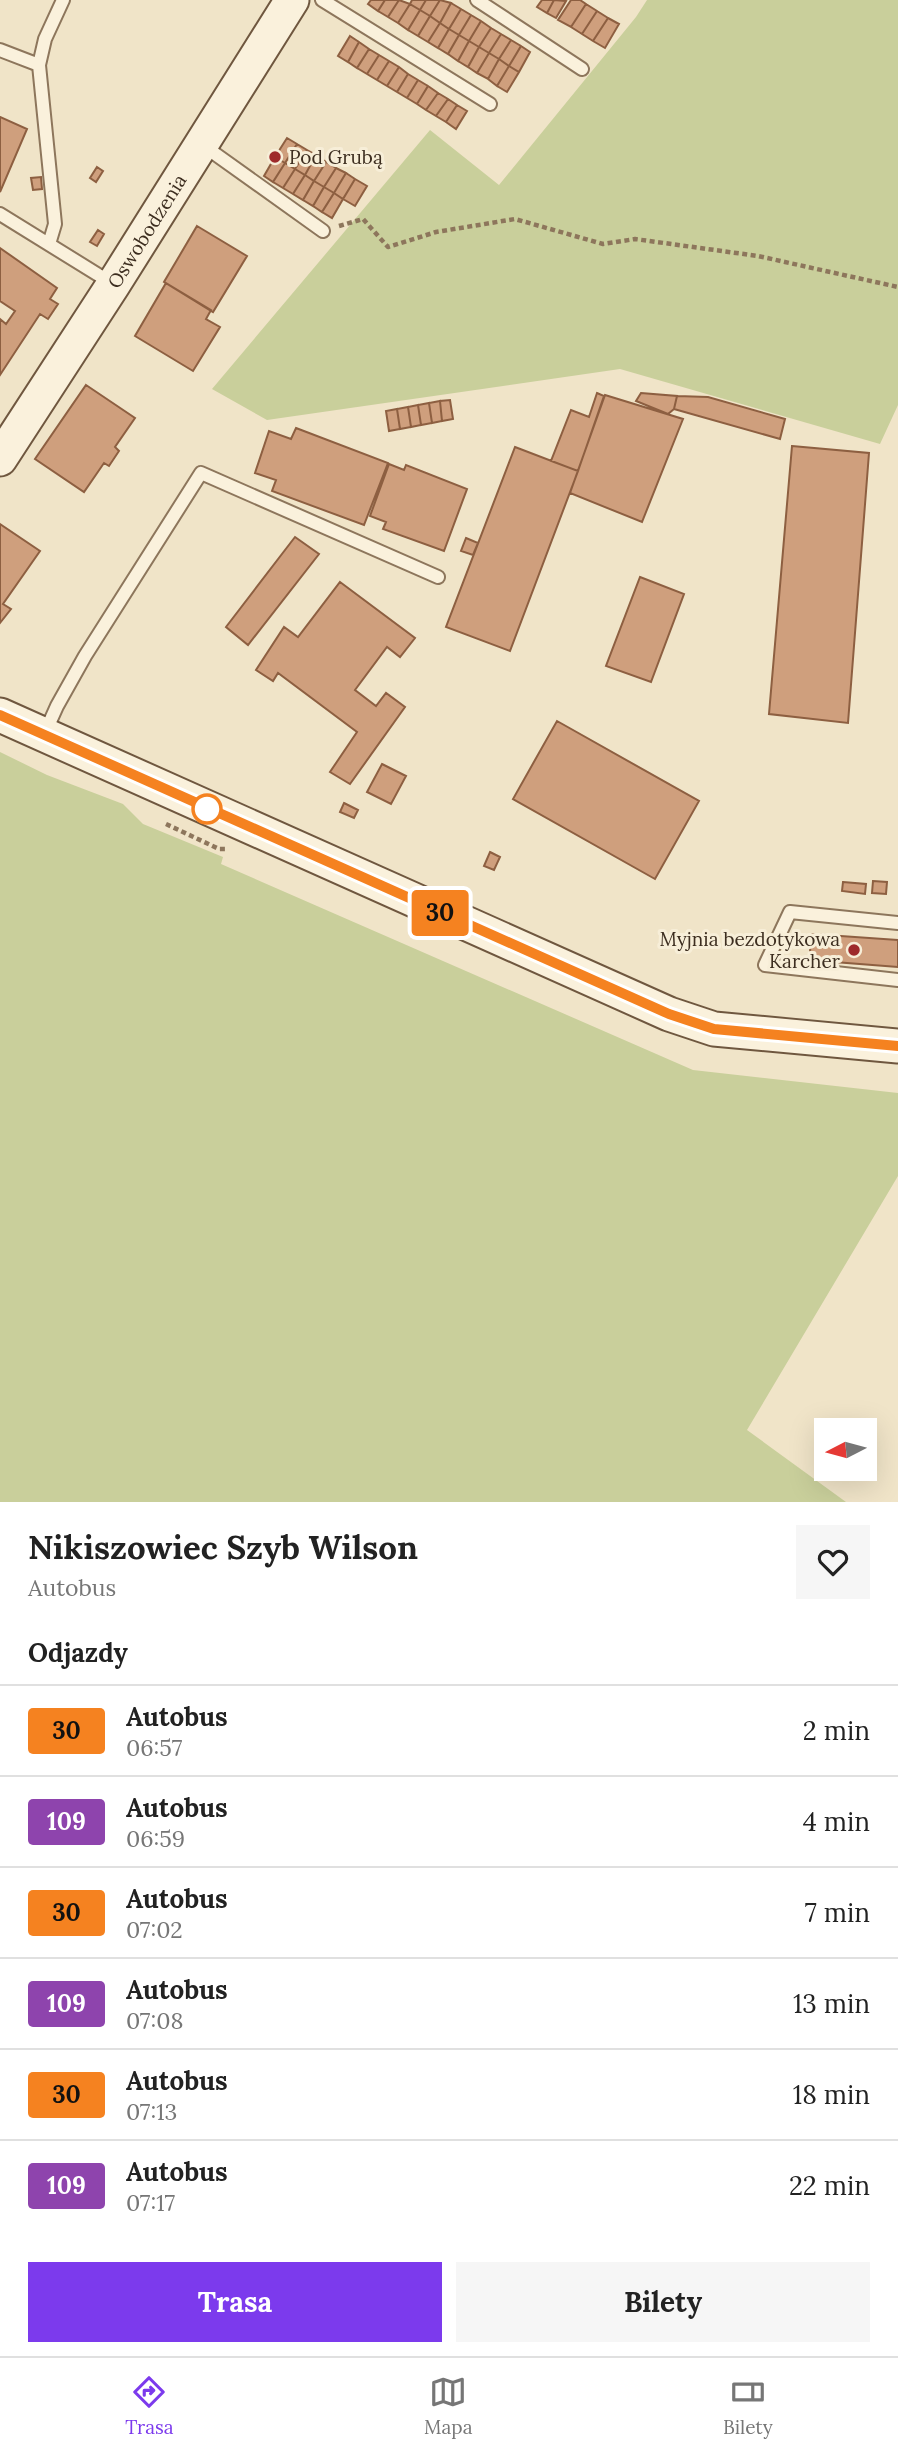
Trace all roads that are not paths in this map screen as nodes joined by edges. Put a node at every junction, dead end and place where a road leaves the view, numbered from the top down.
1 (63, 0) edge
2 (292, 0) edge
3 (322, 0) edge
4 (477, 0) edge
5 (0, 50) edge
6 (39, 65) junction
7 (582, 69) dead end
8 (490, 104) dead end
9 (201, 144) junction
10 (0, 214) edge
11 (323, 231) road end
12 (49, 244) junction
13 (113, 285) junction
14 (0, 459) edge
15 (438, 577) dead end
16 (0, 715) edge
17 (44, 735) junction
18 (898, 923) edge
19 (898, 980) edge
20 (898, 1046) edge

1 - 6 lane
2 - 9 street, Oswobodzenia
3 - 8 lane
4 - 7 lane
5 - 6 lane
6 - 12 lane
9 - 11 lane
9 - 13 street, Oswobodzenia
10 - 12 lane
12 - 13 lane
13 - 14 street, Oswobodzenia
15 - 17 lane
16 - 17 street
17 - 20 street
18 - 19 lane

